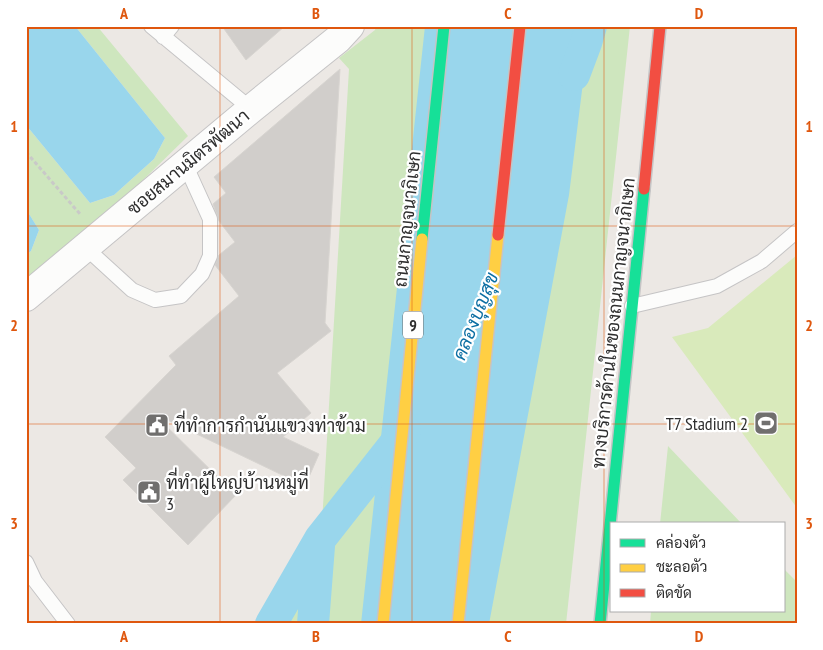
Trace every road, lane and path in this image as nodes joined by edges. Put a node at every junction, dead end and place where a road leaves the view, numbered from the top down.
1 (151, 26) edge
2 (350, 26) edge
3 (444, 26) edge
4 (520, 26) edge
5 (660, 26) edge
6 (168, 32) edge
7 (251, 109) junction
8 (26, 152) edge
9 (185, 164) junction
10 (797, 232) edge
11 (93, 242) junction
12 (26, 297) edge
13 (632, 306) junction
14 (610, 522) edge
15 (610, 525) edge
16 (26, 562) edge
17 (68, 624) edge
18 (383, 624) edge
19 (458, 624) edge
20 (600, 624) edge

1 - 6 lane
2 - 7 street, ซอยสมานมิตรพัฒนา
3 - 18 main road, ถนนกาญจนาภิเษก / 9
4 - 19 main road
5 - 13 main road, ทางบริการด้านในของถนนกาญจนาภิเษก
6 - 7 lane
7 - 9 street, ซอยสมานมิตรพัฒนา
8 - 11 path
9 - 11 street, ซอยสมานมิตรพัฒนา
9 - 11 lane
10 - 13 lane
11 - 12 street, ซอยสมานมิตรพัฒนา
13 - 14 main road, ทางบริการด้านในของถนนกาญจนาภิเษก
15 - 20 main road, ทางบริการด้านในของถนนกาญจนาภิเษก
16 - 17 lane

